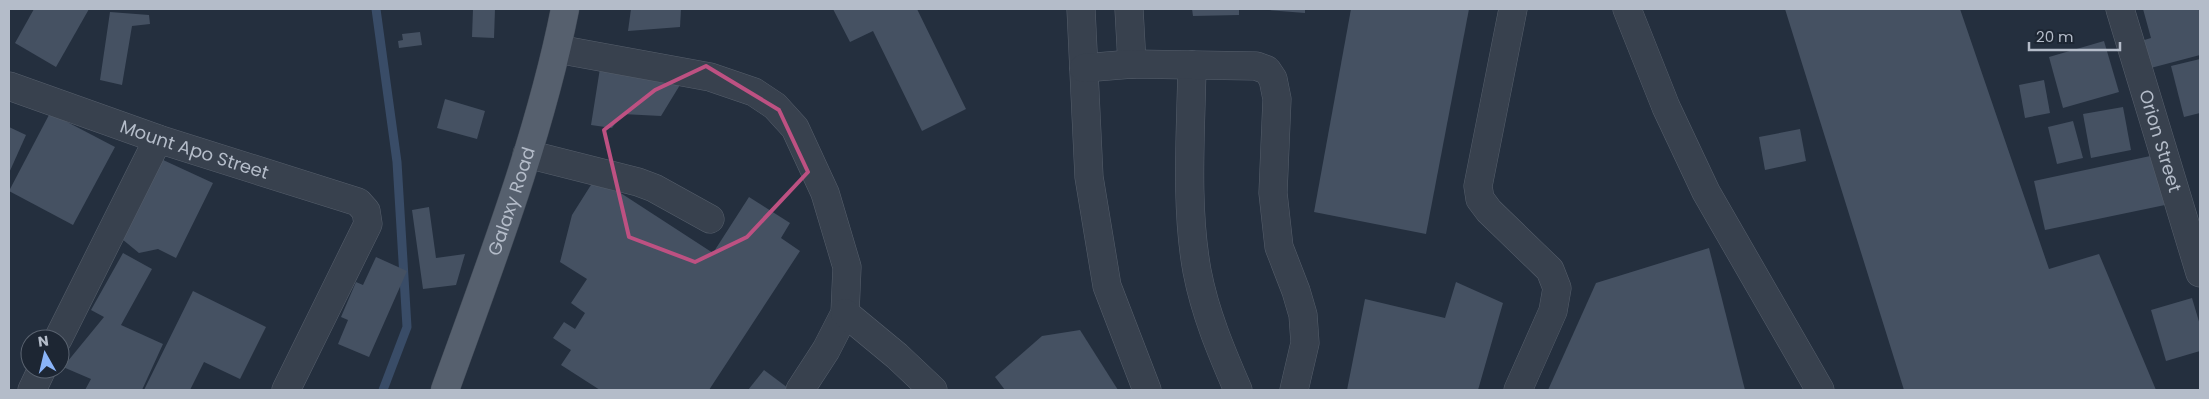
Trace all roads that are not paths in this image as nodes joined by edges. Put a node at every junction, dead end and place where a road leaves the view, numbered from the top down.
1 (565, 9) edge
2 (1081, 9) edge
3 (1129, 9) edge
4 (1513, 9) edge
5 (1627, 9) edge
6 (2120, 9) edge
7 (557, 49) junction
8 (1132, 64) junction
9 (1192, 64) junction
10 (1084, 68) junction
11 (9, 86) edge
12 (158, 139) junction
13 (527, 154) junction
14 (710, 219) dead end
15 (2200, 273) edge
16 (845, 313) junction
17 (63, 329) edge
18 (286, 390) edge
19 (445, 390) edge
20 (800, 390) edge
21 (933, 390) edge
22 (1147, 390) edge
23 (1238, 390) edge
24 (1294, 390) edge
25 (1518, 390) edge
26 (1820, 390) edge

1 - 7 main road, Galaxy Road
2 - 10 street
3 - 8 street
4 - 25 street
5 - 26 street
6 - 15 street, Orion Street
7 - 13 main road, Galaxy Road
7 - 16 street
8 - 9 street
8 - 10 street
9 - 23 street
9 - 24 street
10 - 22 street
11 - 12 street, Mount Apo Street
12 - 17 street
12 - 18 street, Mount Apo Street
13 - 14 street
13 - 19 main road, Galaxy Road
16 - 20 street
16 - 21 street

